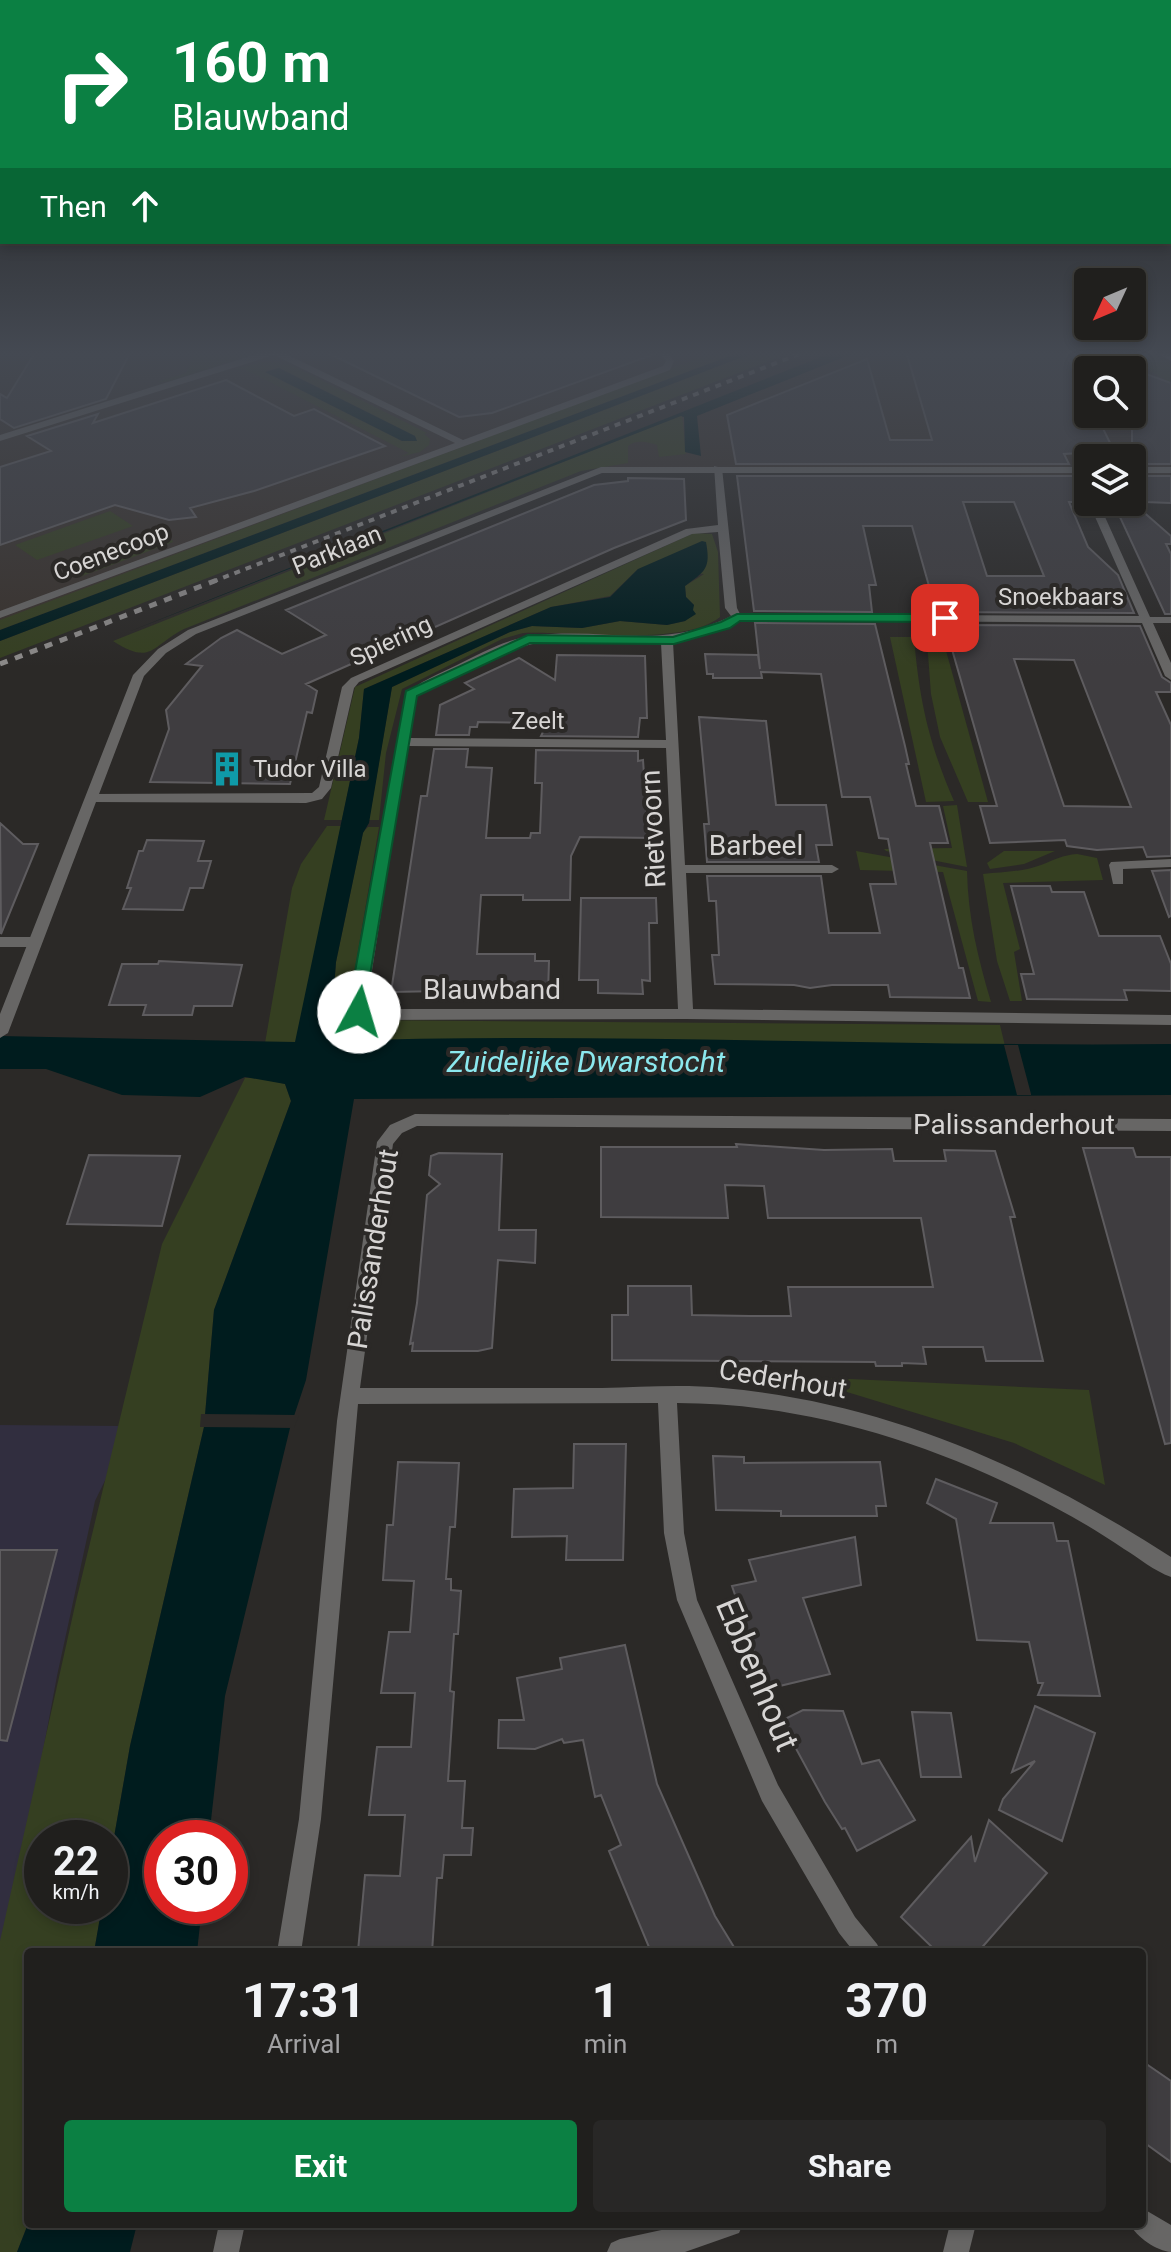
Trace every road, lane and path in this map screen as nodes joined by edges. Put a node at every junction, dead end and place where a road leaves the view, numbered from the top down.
1 (423, 456) edge
2 (717, 468) junction
3 (1074, 470) edge
4 (1146, 470) edge
5 (1171, 470) edge
6 (1100, 516) edge
7 (723, 528) junction
8 (0, 615) edge
9 (737, 617) junction
10 (1145, 619) junction
11 (1171, 620) edge
12 (667, 641) junction
13 (1171, 676) edge
14 (402, 742) junction
15 (673, 744) junction
16 (93, 798) junction
17 (1171, 863) edge
18 (679, 869) junction
19 (832, 869) dead end
20 (1118, 881) dead end
21 (0, 942) edge
22 (35, 942) junction
23 (686, 1014) junction
24 (1171, 1020) edge
25 (0, 1033) edge
26 (1171, 1125) edge
27 (667, 1395) junction
28 (351, 1396) junction
29 (1171, 1568) edge
30 (290, 1948) edge
31 (866, 1948) edge
32 (1146, 2224) edge
33 (231, 2228) edge
34 (718, 2228) edge
35 (962, 2228) edge
36 (1171, 2241) edge
37 (226, 2252) edge
38 (620, 2252) edge
39 (956, 2252) edge

1 - 8 street, Coenecoop
2 - 3 street, Parklaan
2 - 7 street
2 - 16 street, Parklaan
4 - 5 street
6 - 10 street
7 - 9 street
7 - 16 street, Spiering
9 - 10 street, Snoekbaars
9 - 12 street, Snoekbaars
10 - 11 street, Snoekbaars
10 - 13 street
12 - 14 street, Blauwband
12 - 15 street, Rietvoorn
14 - 15 street, Zeelt
14 - 23 street, Blauwband
15 - 18 street, Rietvoorn
16 - 22 street, Parklaan
17 - 20 street
18 - 19 street, Barbeel
18 - 23 street, Rietvoorn
21 - 22 street
22 - 25 street, Parklaan
23 - 24 street, Blauwband
26 - 28 street, Palissanderhout
27 - 28 street, Cederhout
27 - 29 street, Cederhout
27 - 31 street, Ebbenhout
28 - 30 street, Palissanderhout
32 - 36 street
33 - 37 street
34 - 38 street
35 - 39 street

